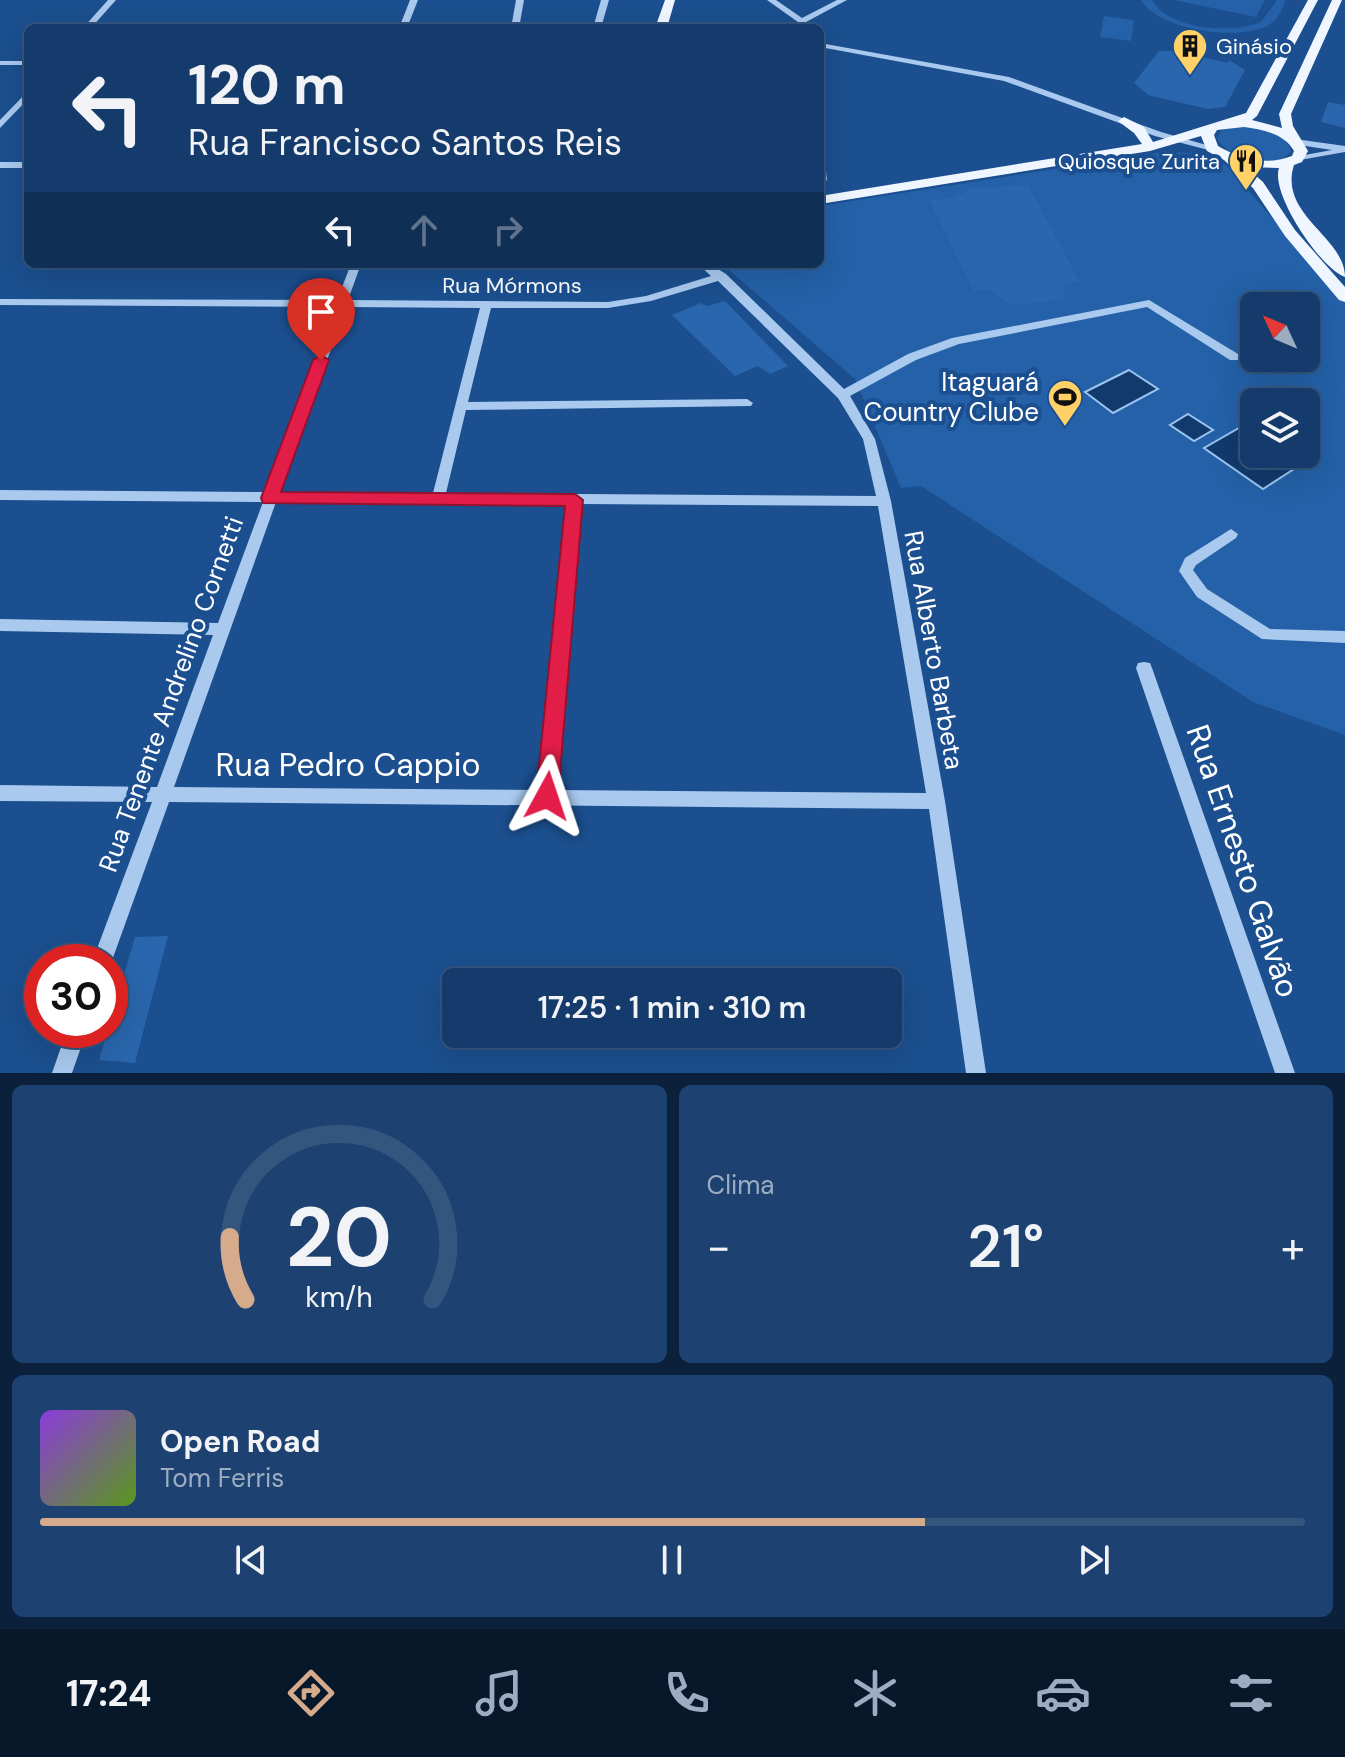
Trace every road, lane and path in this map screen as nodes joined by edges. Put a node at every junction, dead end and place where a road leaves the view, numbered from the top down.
1 (112, 0) edge
2 (414, 0) edge
3 (520, 0) edge
4 (605, 0) edge
5 (670, 0) edge
6 (771, 0) edge
7 (843, 0) edge
8 (1313, 0) edge
9 (1337, 0) edge
10 (1326, 23) junction
11 (1345, 23) edge
12 (91, 24) edge
13 (405, 24) edge
14 (516, 24) edge
15 (598, 24) edge
16 (662, 24) edge
17 (802, 24) edge
18 (824, 46) edge
19 (0, 63) edge
20 (24, 63) edge
21 (24, 98) edge
22 (1124, 121) junction
23 (1227, 123) junction
24 (0, 125) edge
25 (1202, 132) junction
26 (1174, 138) junction
27 (1294, 140) junction
28 (1150, 147) junction
29 (1218, 151) junction
30 (1344, 151) edge
31 (1292, 161) junction
32 (0, 165) edge
33 (24, 165) edge
34 (824, 199) edge
35 (354, 268) edge
36 (1345, 272) edge
37 (724, 276) edge
38 (1345, 297) edge
39 (0, 302) edge
40 (341, 304) junction
41 (486, 305) junction
42 (1234, 357) dead end
43 (843, 395) junction
44 (747, 403) dead end
45 (461, 406) junction
46 (0, 495) edge
47 (270, 498) junction
48 (438, 499) junction
49 (575, 500) junction
50 (884, 501) junction
51 (1231, 534) dead end
52 (0, 625) edge
53 (221, 629) junction
54 (1345, 637) edge
55 (1144, 668) dead end
56 (0, 793) edge
57 (162, 794) junction
58 (547, 796) junction
59 (936, 801) junction
60 (108, 944) edge
61 (71, 1048) edge
62 (62, 1073) edge
63 (976, 1073) edge
64 (1285, 1073) edge

1 - 12 street
2 - 13 street
3 - 14 street
4 - 15 street
5 - 16 main road
6 - 17 street
7 - 17 street
8 - 23 main road
9 - 10 main road
10 - 11 main road
10 - 27 main road
18 - 22 street
19 - 20 street
21 - 24 street
22 - 25 street
22 - 26 street
22 - 28 main road
23 - 25 main road
23 - 27 main road
25 - 26 main road
25 - 29 main road
26 - 28 main road
26 - 29 street
27 - 30 street
27 - 31 main road
28 - 29 main road
28 - 34 main road
29 - 31 main road
29 - 38 main road
30 - 31 street
31 - 36 main road
32 - 33 street
35 - 40 street, Rua Tenente Andrelino Cornetti
37 - 41 street, Rua Mórmons
37 - 43 street, Rua Alberto Barbeta
39 - 40 street, Rua Mórmons
40 - 41 street, Rua Mórmons
40 - 47 street, Rua Tenente Andrelino Cornetti
41 - 45 street
42 - 43 street
43 - 50 street, Rua Alberto Barbeta
44 - 45 street
45 - 48 street
46 - 47 street
47 - 48 street
47 - 53 street, Rua Tenente Andrelino Cornetti
48 - 49 street
49 - 50 street
49 - 58 street
50 - 59 street, Rua Alberto Barbeta
51 - 54 street
52 - 53 street
53 - 57 street, Rua Tenente Andrelino Cornetti
55 - 64 street, Rua Ernesto Galvão
56 - 57 street, Rua Pedro Cappio
57 - 58 street, Rua Pedro Cappio
57 - 60 street, Rua Tenente Andrelino Cornetti
58 - 59 street, Rua Pedro Cappio
59 - 63 street, Rua Alberto Barbeta
61 - 62 street

